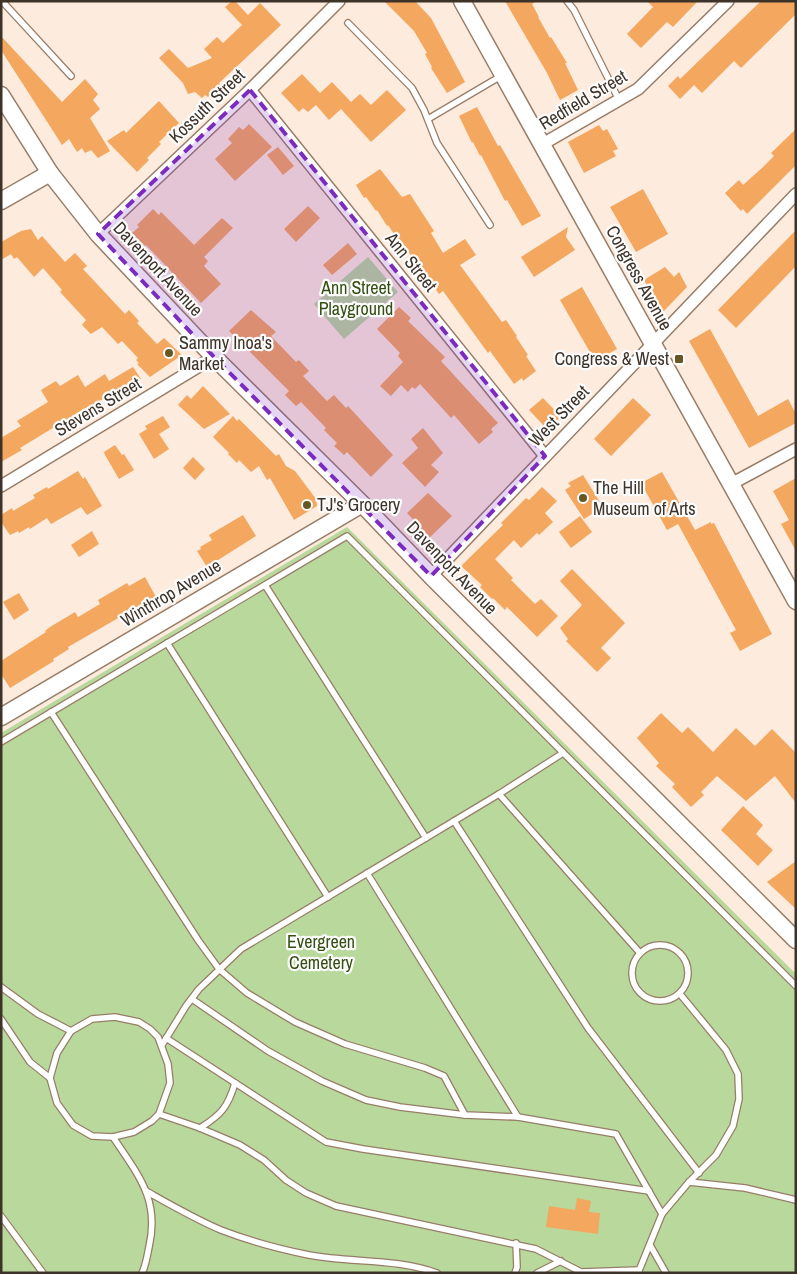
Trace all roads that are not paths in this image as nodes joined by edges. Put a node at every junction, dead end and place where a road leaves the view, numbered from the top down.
1 (2, 1) edge
2 (338, 1) edge
3 (462, 1) edge
4 (567, 1) edge
5 (728, 1) edge
6 (348, 23) dead end
7 (503, 75) junction
8 (70, 76) dead end
9 (250, 90) junction
10 (1, 95) edge
11 (619, 100) junction
12 (428, 119) junction
13 (541, 145) junction
14 (50, 173) junction
15 (796, 194) edge
16 (1, 201) edge
17 (490, 225) dead end
18 (98, 234) junction
19 (653, 344) junction
20 (214, 358) junction
21 (796, 449) edge
22 (545, 456) junction
23 (731, 484) junction
24 (1, 486) edge
25 (362, 504) junction
26 (431, 576) junction
27 (265, 585) junction
28 (796, 601) edge
29 (167, 643) junction
30 (51, 712) junction
31 (1, 717) edge
32 (1, 742) edge
33 (563, 752) junction
34 (499, 794) junction
35 (454, 821) junction
36 (426, 838) junction
37 (367, 873) junction
38 (328, 897) junction
39 (796, 940) edge
40 (640, 954) junction
41 (219, 969) junction
42 (796, 986) edge
43 (1, 987) edge
44 (680, 994) junction
45 (192, 999) junction
46 (1, 1019) edge
47 (71, 1031) junction
48 (166, 1038) junction
49 (162, 1045) junction
50 (50, 1078) junction
51 (235, 1083) junction
52 (159, 1114) junction
53 (465, 1115) junction
54 (518, 1117) junction
55 (200, 1128) junction
56 (113, 1137) junction
57 (699, 1173) junction
58 (690, 1182) junction
59 (146, 1191) junction
60 (648, 1191) junction
61 (796, 1200) edge
62 (662, 1214) junction
63 (1, 1216) edge
64 (516, 1243) junction
65 (650, 1245) junction
66 (561, 1261) junction
67 (638, 1271) edge
68 (43, 1273) edge
69 (142, 1273) edge
70 (437, 1273) edge
71 (515, 1273) edge
72 (538, 1273) edge
73 (581, 1273) edge
74 (666, 1273) edge

1 - 8 lane
2 - 9 street, Kossuth Street
3 - 7 main road, Congress Avenue
4 - 11 lane
5 - 11 street, Redfield Street
6 - 12 lane
7 - 12 lane
7 - 13 main road, Congress Avenue
9 - 18 street, Kossuth Street
9 - 22 street, Ann Street
10 - 14 main road, Davenport Avenue
11 - 13 street, Redfield Street
12 - 17 lane
13 - 19 main road, Congress Avenue
14 - 16 main road
14 - 18 main road, Davenport Avenue
15 - 19 street, West Street
18 - 20 main road, Davenport Avenue
19 - 22 street, West Street
19 - 23 main road, Congress Avenue
20 - 24 street, Stevens Street
20 - 25 main road, Davenport Avenue
21 - 23 street
22 - 26 street, West Street
23 - 28 main road, Congress Avenue
25 - 26 main road, Davenport Avenue
25 - 31 main road, Winthrop Avenue
26 - 39 main road, Davenport Avenue
27 - 29 lane
27 - 33 lane
27 - 36 lane
29 - 30 lane
29 - 38 lane
30 - 32 lane
30 - 41 lane
33 - 34 lane
33 - 42 lane
34 - 35 lane
34 - 40 lane
35 - 36 lane
35 - 57 lane
36 - 37 lane
37 - 38 lane
37 - 54 lane
38 - 41 lane
40 - 44 lane
40 - 44 lane
41 - 45 lane
41 - 53 lane
43 - 47 lane
44 - 57 lane
45 - 48 lane
45 - 53 lane
46 - 50 lane
47 - 49 lane
47 - 50 lane
48 - 49 lane
48 - 51 lane
49 - 52 lane
50 - 56 lane
51 - 55 lane
51 - 60 lane
52 - 55 lane
52 - 56 lane
53 - 54 lane
54 - 60 lane
55 - 64 lane
56 - 59 lane
57 - 58 lane
58 - 61 lane
58 - 62 lane
59 - 69 lane
59 - 70 lane
60 - 62 lane
62 - 65 lane
63 - 68 lane
64 - 66 lane
64 - 71 lane
65 - 67 lane
65 - 74 lane
66 - 72 lane
66 - 73 lane
67 - 73 lane

